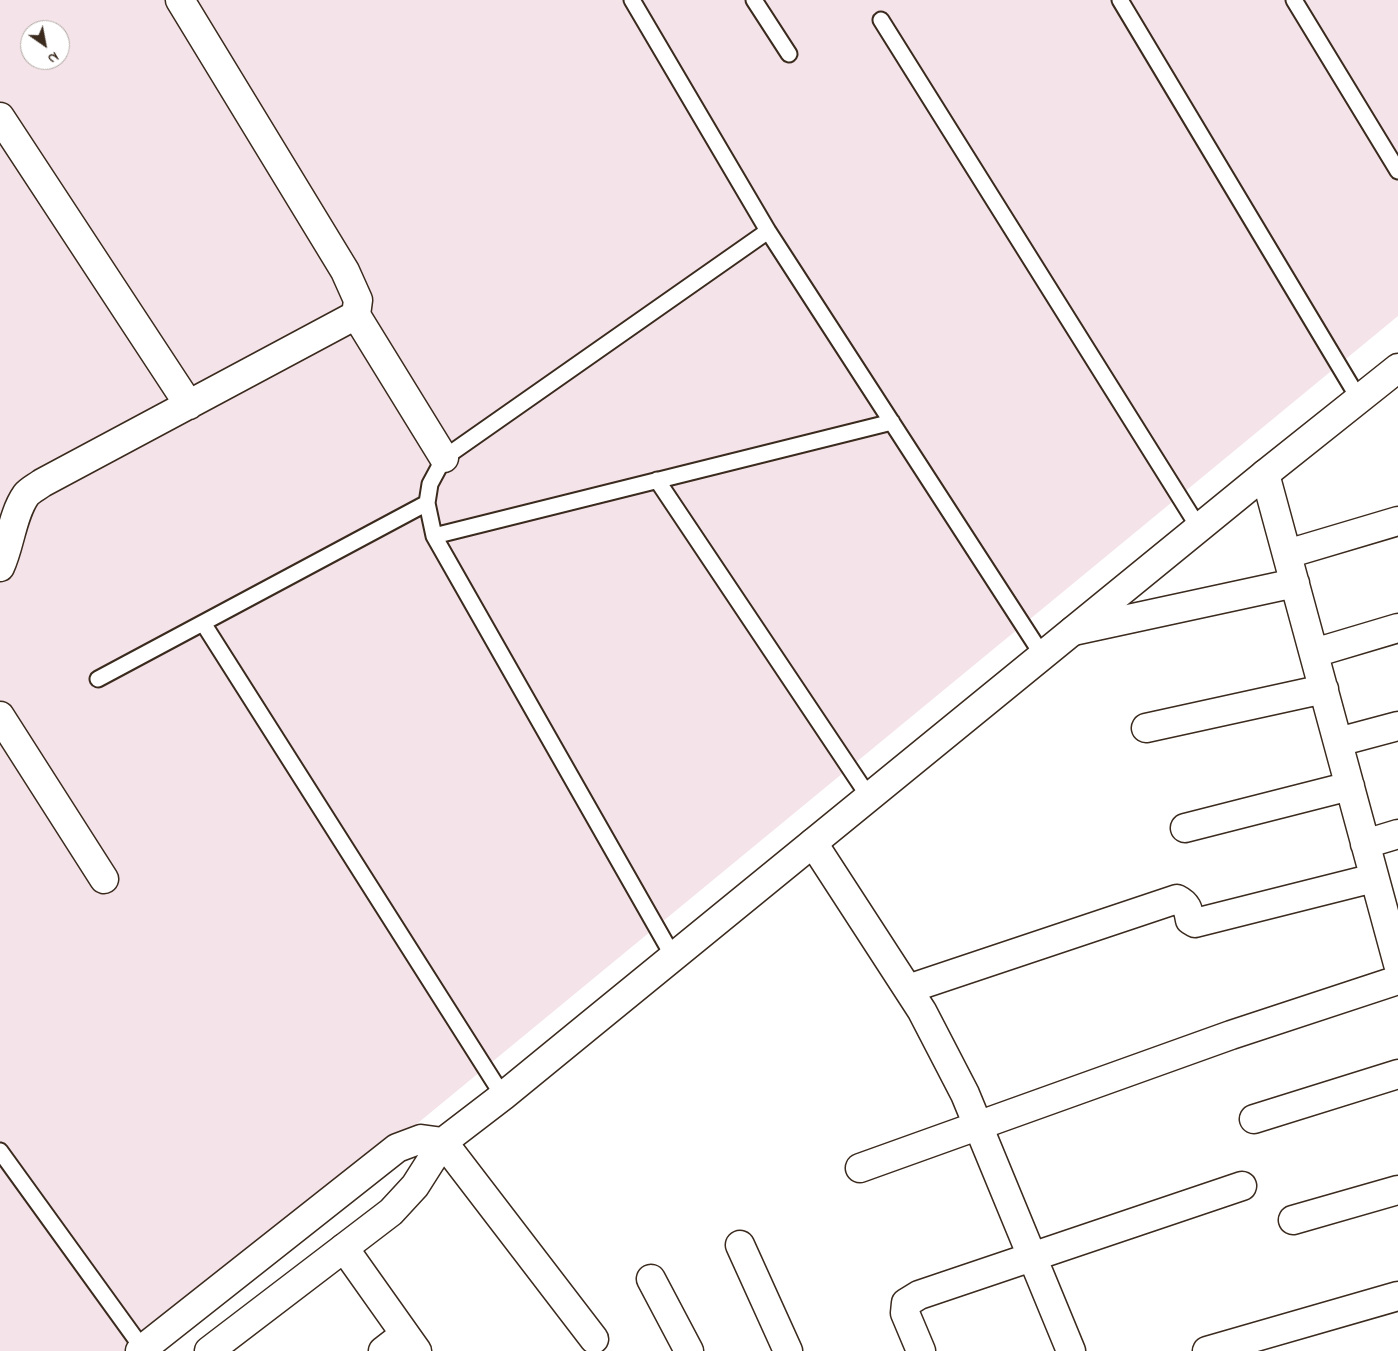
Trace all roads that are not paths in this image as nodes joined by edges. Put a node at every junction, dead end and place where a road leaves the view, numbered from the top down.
1 (180, 0) edge
2 (632, 0) edge
3 (754, 0) edge
4 (1120, 0) edge
5 (1294, 0) edge
6 (881, 20) dead end
7 (789, 54) dead end
8 (0, 117) edge
9 (1398, 171) edge
10 (768, 231) junction
11 (356, 315) junction
12 (1398, 368) edge
13 (1359, 399) junction
14 (189, 405) junction
15 (892, 422) junction
16 (444, 458) junction
17 (1265, 474) junction
18 (657, 480) junction
19 (427, 502) junction
20 (1398, 521) edge
21 (1199, 528) junction
22 (434, 536) junction
23 (1287, 554) junction
24 (0, 567) edge
25 (1295, 583) junction
26 (203, 623) junction
27 (1398, 628) edge
28 (1073, 631) junction
29 (1314, 654) junction
30 (1043, 656) junction
31 (98, 679) dead end
32 (1324, 689) junction
33 (0, 716) edge
34 (1398, 726) edge
35 (1146, 728) dead end
36 (1338, 742) junction
37 (1350, 786) junction
38 (869, 797) junction
39 (1185, 828) dead end
40 (1398, 834) edge
41 (813, 843) junction
42 (1365, 844) junction
43 (1374, 878) junction
44 (104, 879) dead end
45 (1396, 946) edge
46 (674, 958) junction
47 (1398, 980) edge
48 (908, 990) junction
49 (1398, 1074) edge
50 (503, 1096) junction
51 (1254, 1119) dead end
52 (978, 1125) junction
53 (443, 1142) junction
54 (0, 1151) edge
55 (860, 1168) dead end
56 (1242, 1186) dead end
57 (1398, 1190) edge
58 (1293, 1220) dead end
59 (740, 1245) dead end
60 (344, 1248) junction
61 (1032, 1256) junction
62 (651, 1279) dead end
63 (1398, 1296) edge
64 (594, 1340) dead end
65 (411, 1343) edge
66 (142, 1350) edge
67 (209, 1351) edge
68 (383, 1351) edge
69 (689, 1351) edge
70 (788, 1351) edge
71 (921, 1351) edge
72 (1071, 1351) edge
73 (1206, 1351) edge

1 - 11 street
2 - 10 lane
3 - 7 lane
4 - 13 lane
5 - 9 lane
6 - 21 lane
8 - 14 street
10 - 15 lane
10 - 16 lane
11 - 14 street
11 - 16 street
12 - 13 street
13 - 17 street
14 - 24 street
15 - 18 lane
15 - 30 lane
16 - 19 lane
17 - 21 street
17 - 23 street
18 - 22 lane
18 - 38 lane
19 - 22 lane
19 - 26 lane
20 - 23 street
21 - 28 street
22 - 46 lane
23 - 25 street
25 - 28 street
25 - 29 street
26 - 31 lane
26 - 50 lane
27 - 29 street
28 - 30 street
29 - 32 street
30 - 38 street
32 - 35 street
32 - 36 street
33 - 44 street
34 - 36 street
36 - 37 street
37 - 39 street
37 - 42 street
38 - 41 street
40 - 42 street
41 - 46 street
41 - 48 street
42 - 43 street
43 - 45 street
43 - 48 street
46 - 50 street
47 - 52 street
48 - 52 street
49 - 51 street
50 - 53 street
52 - 55 street
52 - 61 street
53 - 60 street
53 - 64 street
53 - 66 street
54 - 66 lane
56 - 61 street
57 - 58 street
59 - 70 street
60 - 65 street
60 - 67 street
61 - 71 street
61 - 72 street
62 - 69 street
63 - 73 street
65 - 68 street

